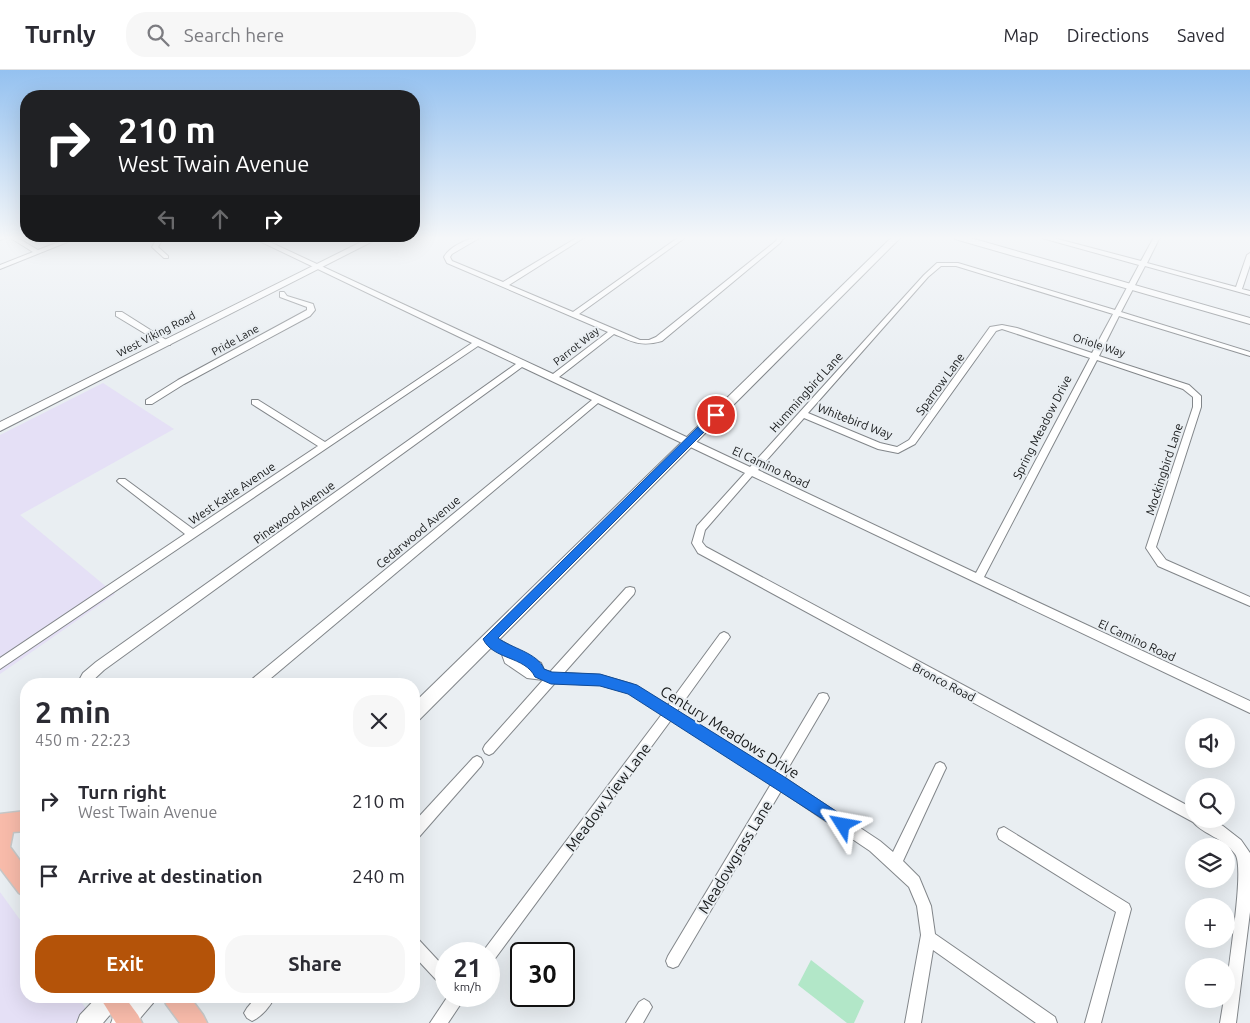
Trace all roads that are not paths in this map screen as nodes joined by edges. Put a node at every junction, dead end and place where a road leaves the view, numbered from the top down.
1 (293, 281) edge
2 (348, 281) edge
3 (496, 281) edge
4 (510, 281) edge
5 (619, 281) edge
6 (730, 281) edge
7 (852, 281) edge
8 (921, 281) edge
9 (1014, 281) edge
10 (1114, 281) edge
11 (1133, 281) edge
12 (1207, 281) edge
13 (1241, 281) edge
14 (504, 285) junction
15 (1130, 286) junction
16 (1238, 290) junction
17 (278, 291) junction
18 (1250, 293) edge
19 (1116, 312) junction
20 (118, 314) dead end
21 (573, 314) junction
22 (1250, 321) edge
23 (996, 328) joint
24 (613, 331) junction
25 (166, 343) junction
26 (478, 343) junction
27 (1250, 354) edge
28 (1093, 356) junction
29 (522, 363) junction
30 (553, 378) junction
31 (1192, 391) joint
32 (598, 399) junction
33 (150, 402) dead end
34 (255, 402) dead end
35 (803, 414) junction
36 (0, 427) edge
37 (688, 443) junction
38 (325, 446) junction
39 (898, 450) joint
40 (751, 472) junction
41 (122, 481) dead end
42 (192, 534) junction
43 (697, 544) joint
44 (978, 579) junction
45 (630, 591) dead end
46 (1250, 602) edge
47 (724, 637) dead end
48 (489, 639) junction
49 (0, 664) edge
50 (545, 675) junction
51 (86, 678) edge
52 (262, 678) edge
53 (822, 698) dead end
54 (1250, 707) edge
55 (420, 708) edge
56 (669, 714) junction
57 (489, 748) dead end
58 (477, 762) dead end
59 (940, 768) dead end
60 (778, 781) junction
61 (1185, 811) edge
62 (3, 818) edge
63 (20, 820) edge
64 (420, 825) edge
65 (1213, 828) edge
66 (1004, 834) dead end
67 (0, 846) edge
68 (0, 851) edge
69 (895, 863) junction
70 (20, 878) edge
71 (928, 938) junction
72 (499, 942) edge
73 (420, 952) edge
74 (673, 961) dead end
75 (435, 968) edge
76 (106, 1003) edge
77 (115, 1003) edge
78 (140, 1003) edge
79 (179, 1003) edge
80 (261, 1003) edge
81 (450, 1007) edge
82 (644, 1007) dead end
83 (252, 1013) dead end
84 (126, 1021) edge
85 (88, 1023) edge
86 (195, 1023) edge
87 (438, 1023) edge
88 (634, 1023) edge
89 (913, 1023) edge
90 (1049, 1023) edge
91 (1093, 1023) edge
92 (1228, 1023) edge

1 - 17 street, West Viking Road
2 - 26 street, El Camino Road
3 - 14 street
4 - 14 street
5 - 21 street
6 - 24 street
7 - 37 street
8 - 35 street, Hummingbird Lane
9 - 19 street, Hummingbird Lane
10 - 15 street
11 - 15 street, Spring Meadow Drive
12 - 16 street
13 - 16 street
14 - 21 street
15 - 19 street, Spring Meadow Drive
15 - 22 street
16 - 18 street
17 - 25 street, West Viking Road
17 - 33 street, Pride Lane
19 - 27 street
19 - 28 street, Spring Meadow Drive
20 - 25 street
21 - 24 street
23 - 28 street, Oriole Way
23 - 39 street, Sparrow Lane
24 - 30 street, Parrot Way
25 - 36 street, West Viking Road
26 - 29 street, El Camino Road
26 - 38 street, West Katie Avenue
28 - 31 street, Oriole Way
28 - 44 street, Spring Meadow Drive
29 - 30 street, El Camino Road
29 - 51 street, Pinewood Avenue
30 - 32 street, El Camino Road
31 - 46 street, Mockingbird Lane
32 - 37 street, El Camino Road
32 - 52 street, Cedarwood Avenue
34 - 38 street
35 - 39 street, Whitebird Way
35 - 40 street, Hummingbird Lane
37 - 40 street, El Camino Road
37 - 48 street
38 - 42 street, West Katie Avenue
40 - 43 street, Hummingbird Lane
40 - 44 street, El Camino Road
41 - 42 street
42 - 49 street, West Katie Avenue
43 - 61 street, Bronco Road
44 - 54 street, El Camino Road
45 - 50 street
47 - 56 street, Meadow View Lane
48 - 50 street, Century Meadows Drive
48 - 55 street
50 - 56 street, Century Meadows Drive
50 - 57 street
53 - 60 street, Meadowgrass Lane
56 - 60 street, Century Meadows Drive
56 - 72 street, Meadow View Lane
58 - 64 street
59 - 69 street
60 - 69 street, Century Meadows Drive
60 - 74 street, Meadowgrass Lane
62 - 63 main road
62 - 67 main road
65 - 92 street
66 - 91 street
68 - 70 main road
69 - 71 street, Century Meadows Drive
71 - 89 street, Century Meadows Drive
71 - 90 street
73 - 75 street
76 - 85 street
77 - 84 main road
78 - 84 street
79 - 86 main road
80 - 83 street
81 - 87 street
82 - 88 street

